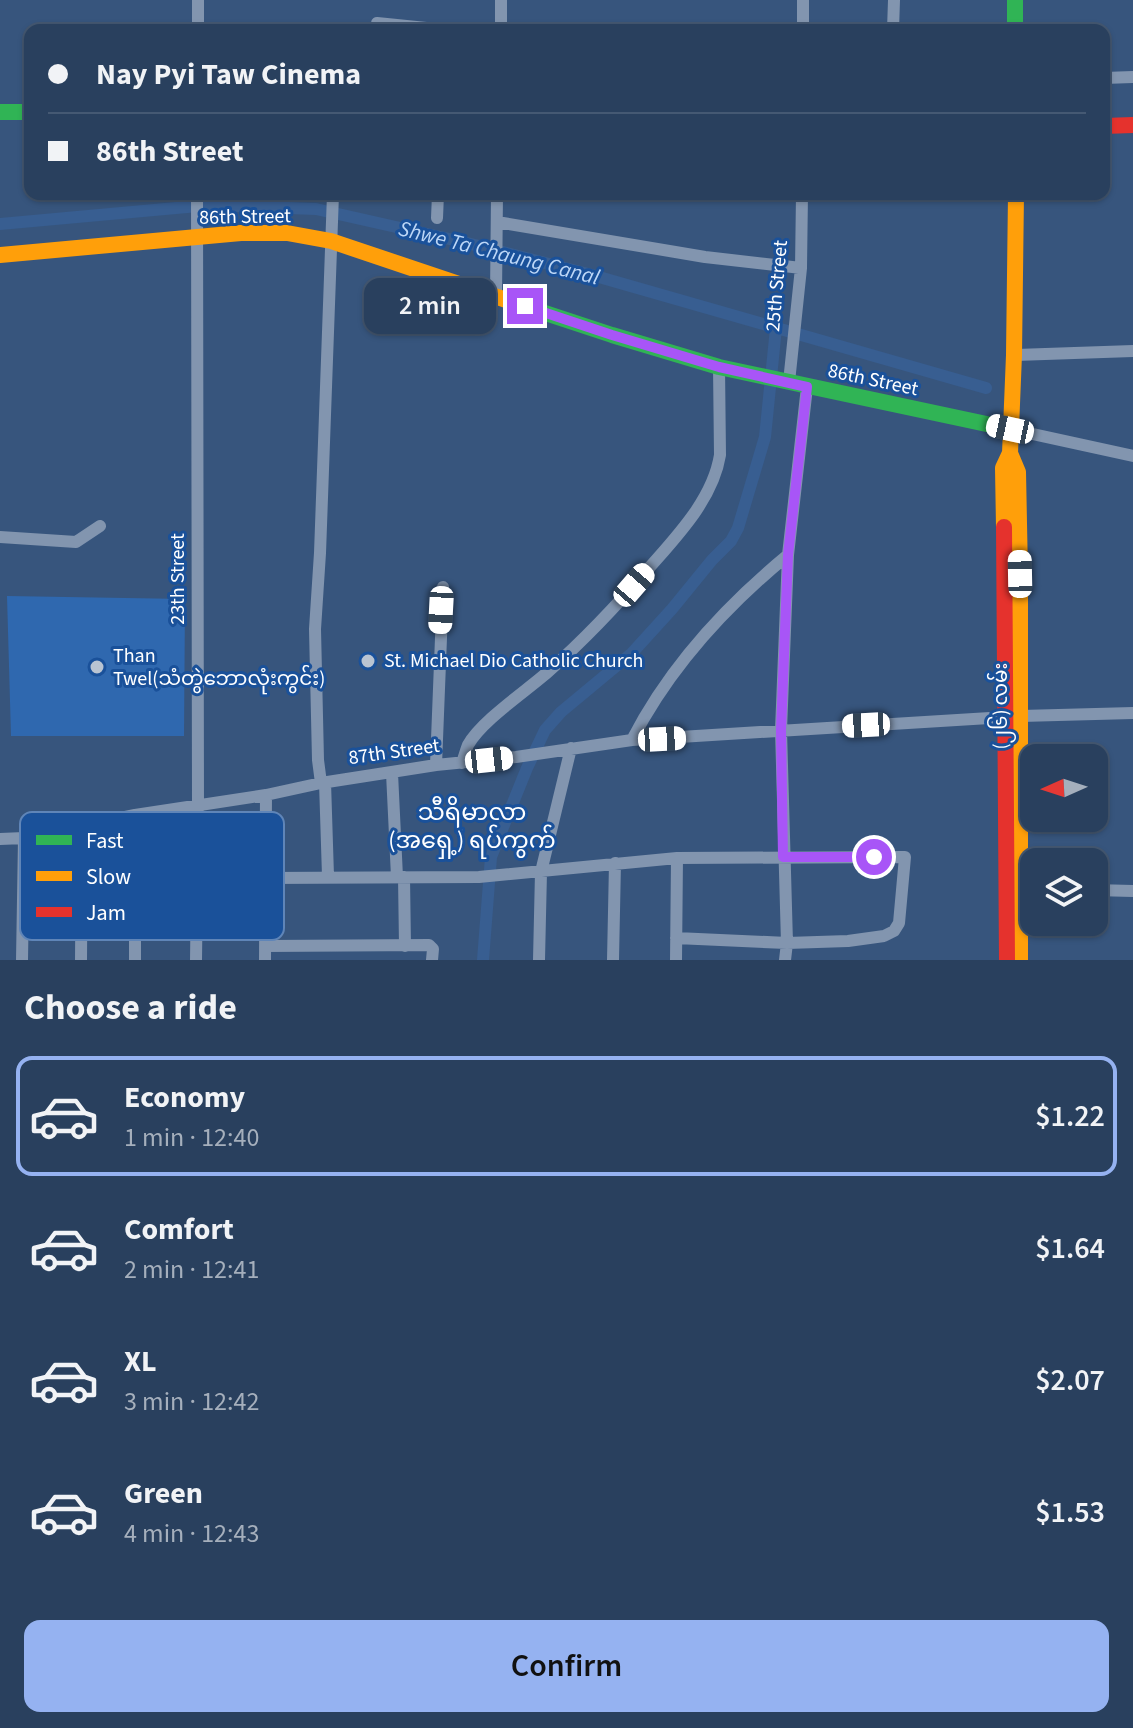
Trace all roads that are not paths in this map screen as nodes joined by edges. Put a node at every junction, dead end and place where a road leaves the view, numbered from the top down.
1 (198, 0) edge
2 (501, 0) edge
3 (803, 0) edge
4 (894, 0) edge
5 (1015, 0) edge
6 (377, 23) dead end
7 (198, 24) edge
8 (387, 24) edge
9 (501, 24) edge
10 (803, 24) edge
11 (893, 24) edge
12 (1015, 24) edge
13 (1133, 77) edge
14 (1110, 78) edge
15 (0, 112) edge
16 (24, 112) edge
17 (1133, 125) edge
18 (1110, 126) edge
19 (197, 200) edge
20 (332, 200) edge
21 (438, 200) edge
22 (497, 200) edge
23 (802, 200) edge
24 (1018, 200) edge
25 (437, 218) dead end
26 (497, 222) junction
27 (199, 237) junction
28 (331, 241) junction
29 (0, 255) edge
30 (801, 268) junction
31 (496, 296) junction
32 (1133, 351) edge
33 (1014, 355) junction
34 (719, 367) junction
35 (778, 380) junction
36 (807, 387) junction
37 (1010, 429) junction
38 (1133, 456) edge
39 (100, 526) dead end
40 (0, 537) edge
41 (788, 555) junction
42 (443, 587) dead end
43 (1133, 713) edge
44 (1014, 717) junction
45 (781, 730) junction
46 (632, 740) junction
47 (571, 748) junction
48 (462, 763) junction
49 (436, 765) junction
50 (392, 773) junction
51 (323, 782) junction
52 (266, 795) junction
53 (198, 805) junction
54 (154, 812) edge
55 (198, 812) edge
56 (266, 812) edge
57 (20, 838) edge
58 (0, 839) edge
59 (1024, 848) edge
60 (783, 857) junction
61 (677, 858) junction
62 (615, 863) junction
63 (541, 872) junction
64 (328, 876) junction
65 (284, 877) edge
66 (401, 877) junction
67 (1108, 890) edge
68 (1133, 891) edge
69 (1022, 936) edge
70 (676, 938) junction
71 (22, 940) edge
72 (81, 940) edge
73 (196, 940) edge
74 (787, 943) junction
75 (405, 946) junction
76 (265, 953) edge
77 (22, 960) edge
78 (81, 960) edge
79 (196, 960) edge
80 (432, 960) edge
81 (539, 960) edge
82 (613, 960) edge
83 (676, 960) edge
84 (785, 960) edge
85 (1007, 960) edge
86 (1020, 960) edge

1 - 7 street
2 - 9 street
3 - 10 street
4 - 11 street
5 - 12 main road
6 - 8 street
13 - 14 street
15 - 16 main road
17 - 18 main road
19 - 27 street, 23th Street
20 - 28 street
21 - 25 street
22 - 26 street
23 - 30 street, 25th Street
24 - 33 main road, (၂၆) လမ်း
26 - 30 street
26 - 31 street
27 - 28 main road, 86th Street
27 - 29 main road, 86th Street
27 - 53 street, 23th Street
28 - 31 main road, 86th Street
28 - 51 street
30 - 35 street, 25th Street
31 - 34 main road, 86th Street
32 - 33 street
33 - 37 main road, (၂၆) လမ်း
34 - 35 main road, 86th Street
34 - 48 street
35 - 36 main road, 86th Street
36 - 37 main road, 86th Street
36 - 41 street
37 - 38 street, 86th Street
37 - 44 main road, (၂၆) လမ်း
39 - 40 street
41 - 45 street
41 - 46 street
42 - 49 street
43 - 44 street, 87th Street
44 - 45 street, 87th Street
44 - 59 main road, (၂၆) လမ်း
44 - 85 main road, (၂၆) လမ်း
45 - 46 street, 87th Street
45 - 60 street
46 - 47 street, 87th Street
47 - 48 street, 87th Street
47 - 63 street
48 - 49 street, 87th Street
49 - 50 street, 87th Street
50 - 51 street, 87th Street
50 - 66 street
51 - 52 street, 87th Street
51 - 64 street
52 - 53 street, 87th Street
52 - 56 street
53 - 54 street, 87th Street
53 - 55 street, 23th Street
57 - 58 street, 87th Street
60 - 61 street
60 - 74 street
60 - 74 street
61 - 62 street
61 - 70 street
62 - 63 street
62 - 82 street
63 - 66 street
63 - 81 street
64 - 65 street
64 - 66 street
66 - 75 street
67 - 68 street
69 - 86 main road, (၂၆) လမ်း
70 - 74 street
70 - 83 street
71 - 77 street
72 - 78 street
73 - 79 street, 23th Street
74 - 84 street
75 - 76 street
75 - 80 street

